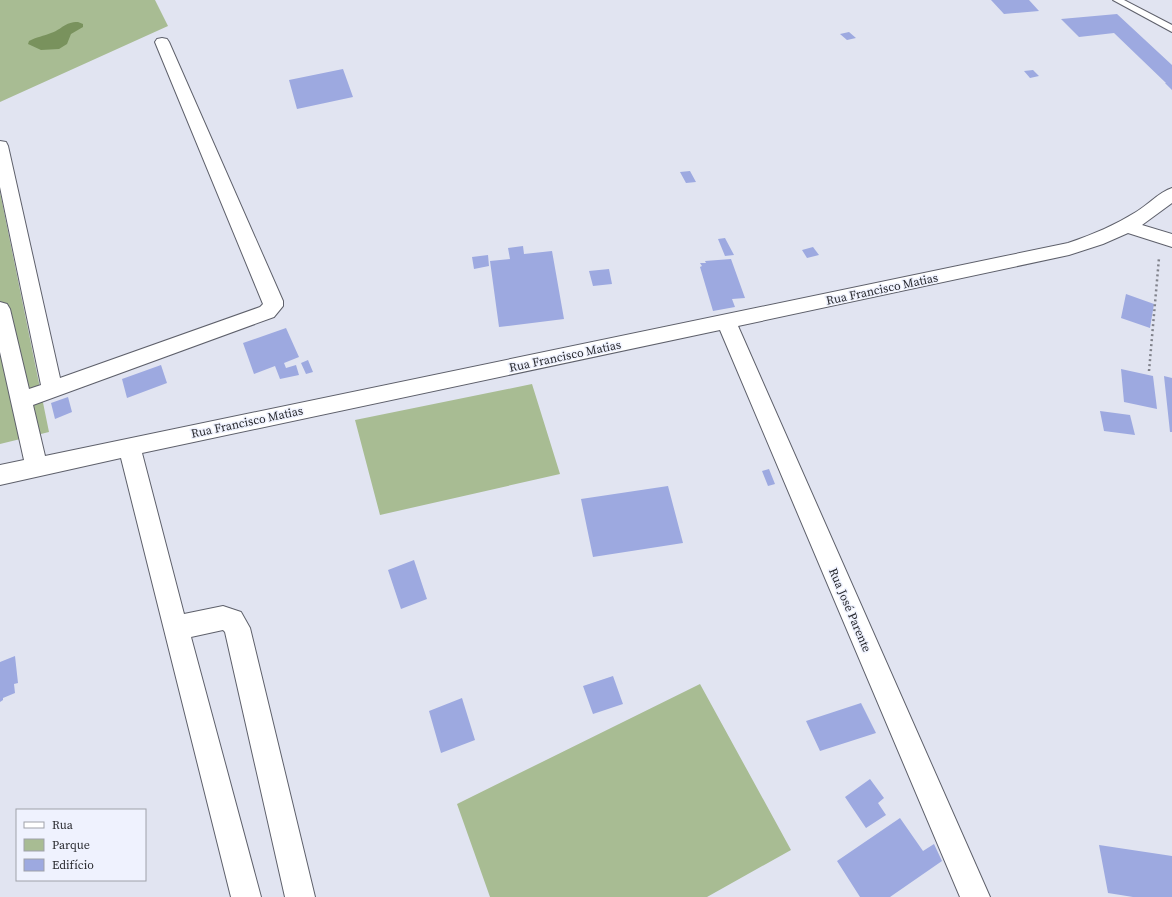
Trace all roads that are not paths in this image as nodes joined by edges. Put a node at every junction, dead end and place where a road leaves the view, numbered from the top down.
1 (1117, 0) edge
2 (1172, 29) edge
3 (162, 42) dead end
4 (0, 146) edge
5 (1172, 194) edge
6 (1126, 226) junction
7 (1166, 239) edge
8 (0, 309) edge
9 (726, 322) junction
10 (52, 389) junction
11 (22, 400) junction
12 (129, 447) junction
13 (37, 467) junction
14 (0, 476) edge
15 (175, 628) junction
16 (246, 897) edge
17 (300, 897) edge
18 (975, 897) edge

1 - 2 lane
3 - 10 street
4 - 10 street
5 - 6 street, Rua Francisco Matias
6 - 7 street
6 - 9 street, Rua Francisco Matias
8 - 11 street
9 - 12 street, Rua Francisco Matias
9 - 18 street, Rua José Parente
10 - 11 street
11 - 13 street
12 - 13 street, Rua Francisco Matias
12 - 15 street
13 - 14 street, Rua Francisco Matias
15 - 16 street
15 - 17 street

